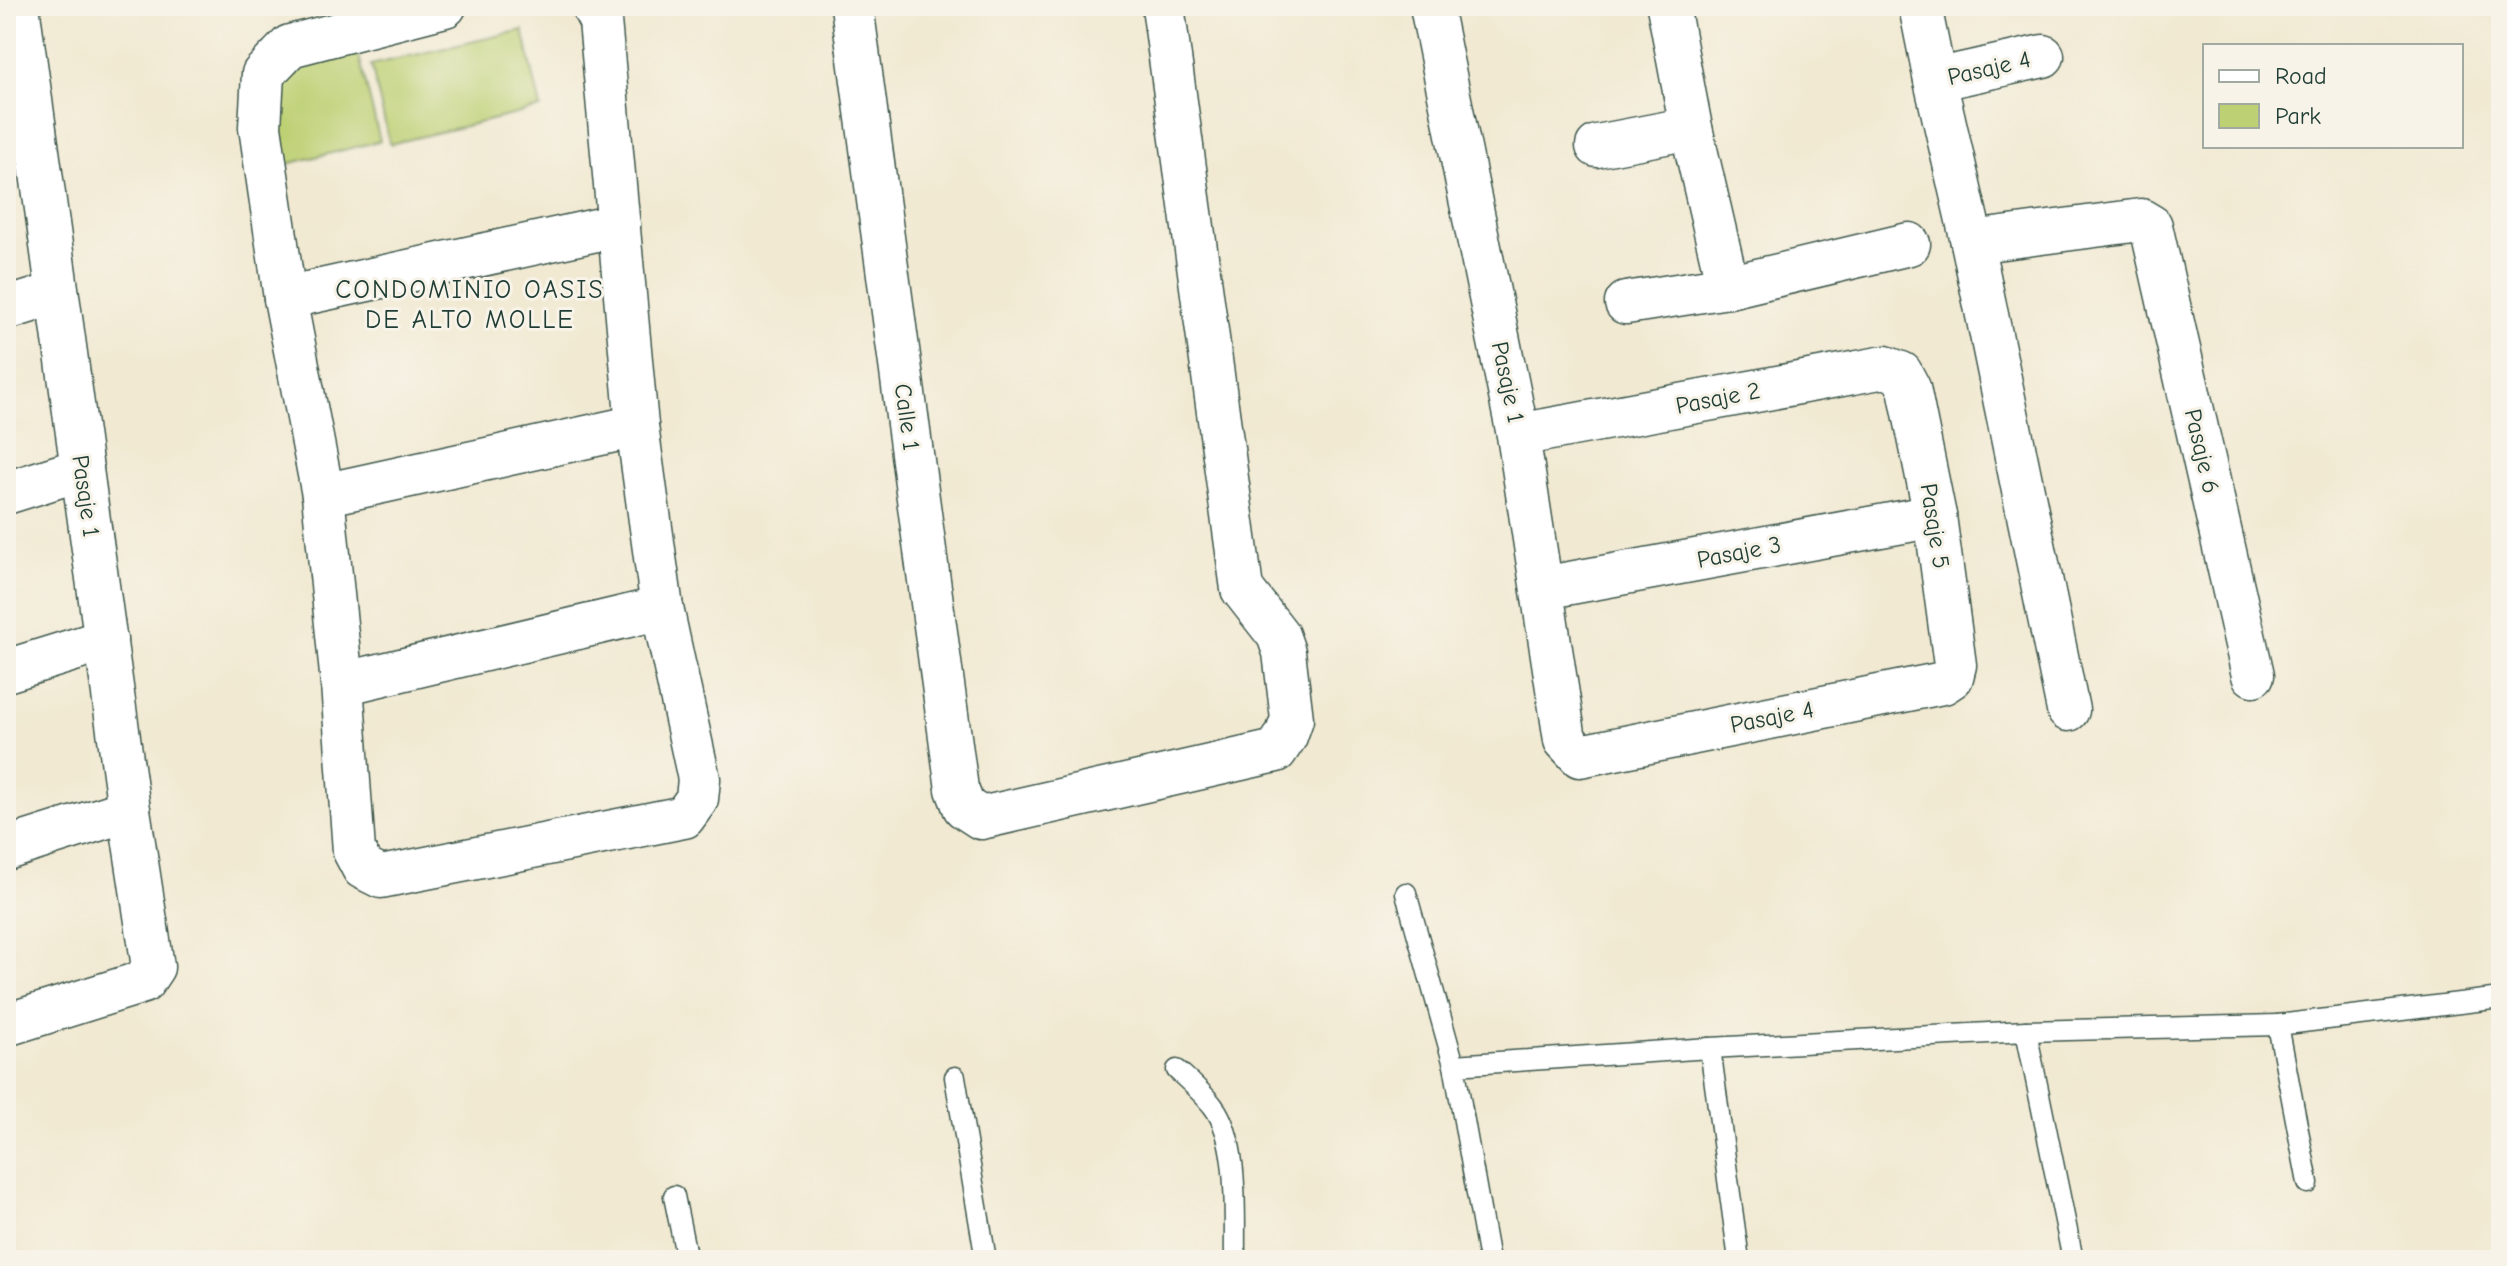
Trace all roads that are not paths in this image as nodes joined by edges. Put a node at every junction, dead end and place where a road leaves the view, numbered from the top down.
1 (18, 6) edge
2 (444, 6) edge
3 (592, 6) edge
4 (852, 6) edge
5 (1163, 6) edge
6 (1431, 6) edge
7 (1668, 6) edge
8 (1920, 6) edge
9 (2043, 56) dead end
10 (1935, 80) junction
11 (19, 114) edge
12 (1691, 128) junction
13 (1597, 146) dead end
14 (619, 225) junction
15 (1972, 242) junction
16 (1909, 244) dead end
17 (1728, 287) junction
18 (57, 293) junction
19 (285, 298) junction
20 (1626, 303) dead end
21 (6, 309) edge
22 (1909, 388) joint
23 (637, 426) junction
24 (1518, 435) junction
25 (82, 469) junction
26 (6, 493) edge
27 (323, 495) junction
28 (1935, 516) junction
29 (1543, 588) junction
30 (662, 608) junction
31 (106, 640) junction
32 (1955, 665) joint
33 (6, 671) edge
34 (2253, 675) dead end
35 (342, 684) junction
36 (2068, 710) dead end
37 (1580, 756) joint
38 (129, 810) junction
39 (6, 849) edge
40 (1406, 893) dead end
41 (2501, 998) edge
42 (6, 1025) edge
43 (2278, 1025) junction
44 (2026, 1031) junction
45 (1710, 1048) junction
46 (1454, 1065) junction
47 (1177, 1070) dead end
48 (955, 1077) dead end
49 (2308, 1183) dead end
50 (674, 1196) dead end
51 (687, 1260) edge
52 (986, 1260) edge
53 (1235, 1260) edge
54 (1489, 1260) edge
55 (1739, 1260) edge
56 (2073, 1260) edge

1 - 11 street, Pasaje 1
2 - 19 street
3 - 14 street
4 - 5 street, Calle 1
6 - 24 street, Pasaje 1
7 - 12 street
8 - 10 street
9 - 10 street, Pasaje 4
10 - 15 street
11 - 18 street, Pasaje 1
12 - 13 street
12 - 17 street
14 - 19 street
14 - 23 street
15 - 34 street, Pasaje 6
15 - 36 street
16 - 17 street
17 - 20 street
18 - 21 street
18 - 25 street, Pasaje 1
19 - 27 street
22 - 24 street, Pasaje 2
22 - 28 street, Pasaje 5
23 - 27 street
23 - 30 street
24 - 29 street, Pasaje 1
25 - 26 street
25 - 31 street, Pasaje 1
27 - 35 street
28 - 29 street, Pasaje 3
28 - 32 street, Pasaje 5
29 - 37 street, Pasaje 1
30 - 35 street
30 - 35 street
31 - 33 street
31 - 38 street, Pasaje 1
32 - 37 street, Pasaje 4
38 - 39 street
38 - 42 street, Pasaje 1
40 - 46 lane
41 - 43 lane
43 - 44 lane
43 - 49 lane
44 - 45 lane
44 - 56 lane
45 - 46 lane
45 - 55 lane
46 - 54 lane
47 - 53 lane
48 - 52 lane
50 - 51 lane

